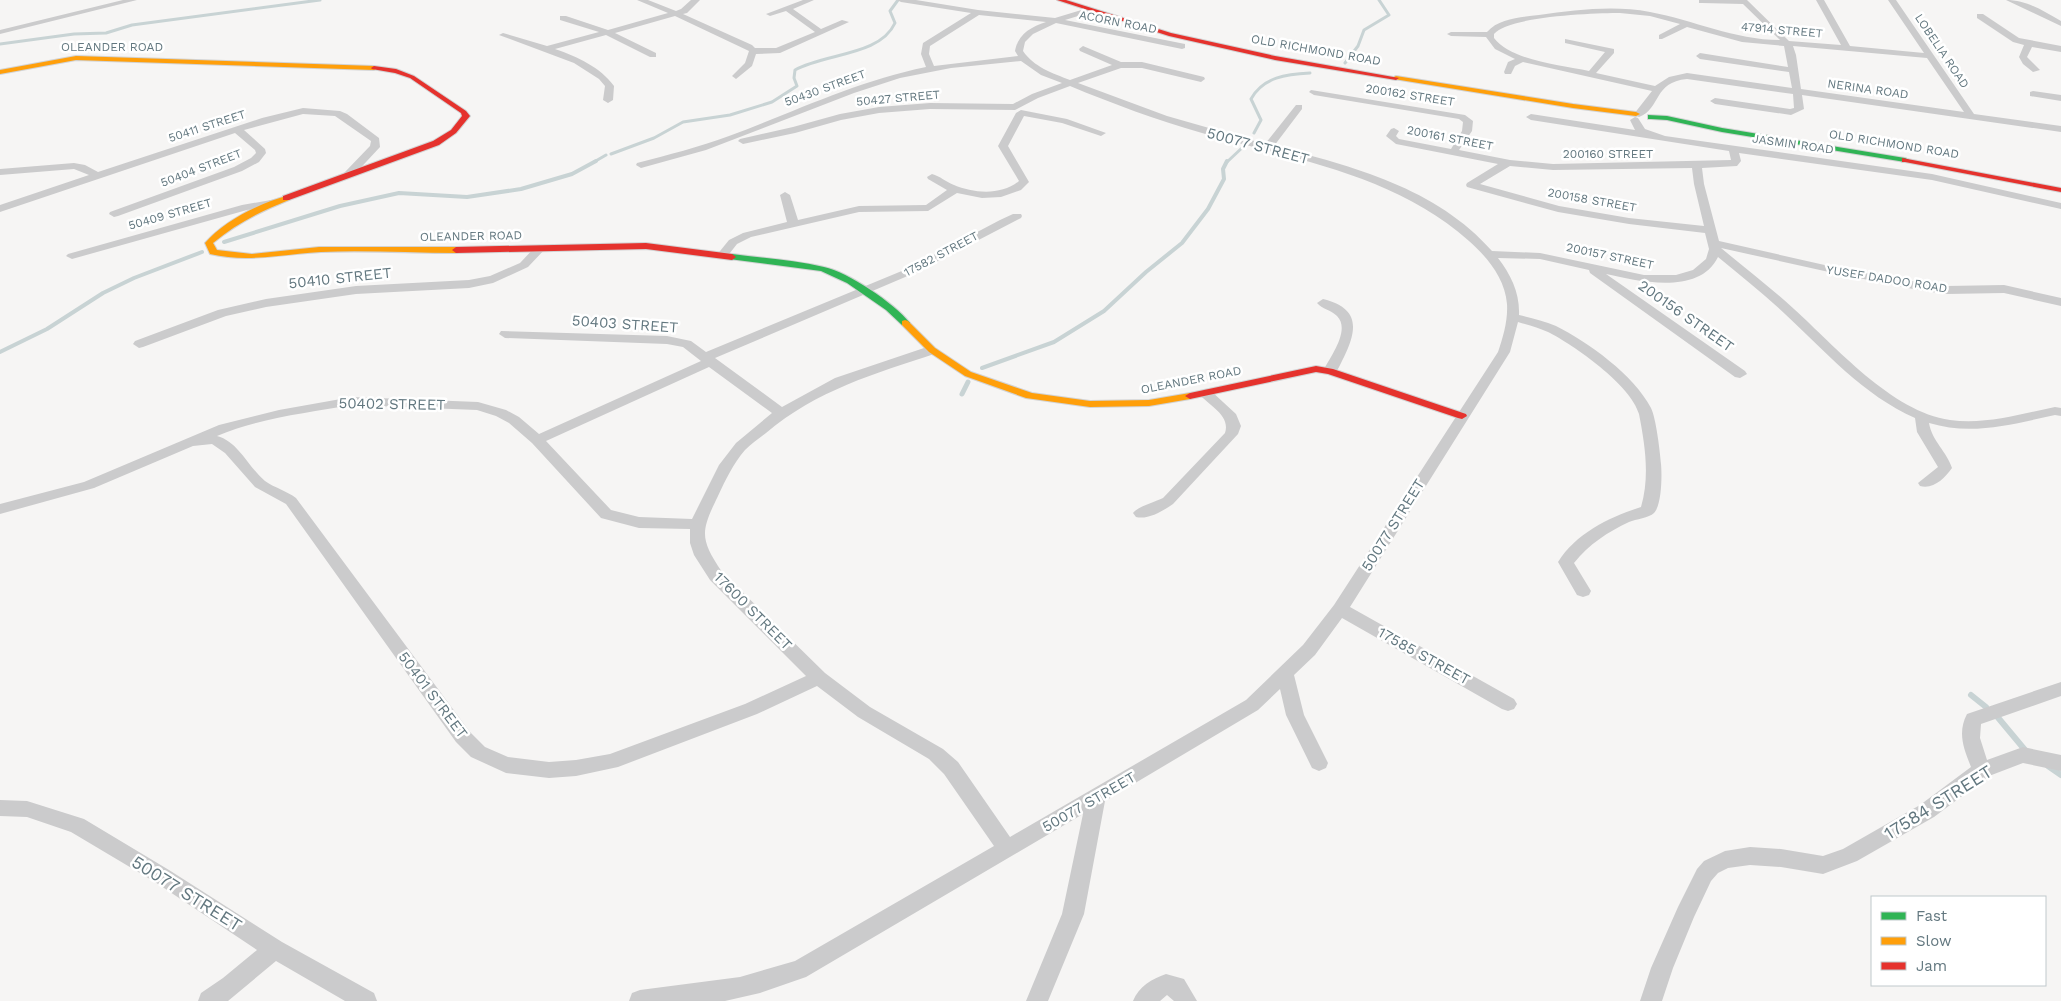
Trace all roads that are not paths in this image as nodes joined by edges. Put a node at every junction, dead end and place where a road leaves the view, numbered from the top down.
1 (133, 0) edge
2 (641, 0) edge
3 (696, 0) edge
4 (810, 0) edge
5 (1060, 0) edge
6 (1820, 0) edge
7 (1892, 0) edge
8 (2010, 0) edge
9 (904, 1) edge
10 (1744, 1) edge
11 (1702, 2) dead end
12 (1580, 6) dead end
13 (788, 9) junction
14 (1088, 10) junction
15 (978, 12) junction
16 (1588, 12) junction
17 (675, 13) junction
18 (770, 14) dead end
19 (1980, 16) dead end
20 (563, 18) dead end
21 (1054, 20) junction
22 (845, 22) dead end
23 (1686, 24) junction
24 (2061, 24) edge
25 (1, 32) edge
26 (608, 32) junction
27 (820, 32) junction
28 (1451, 34) dead end
29 (503, 35) dead end
30 (1491, 35) junction
31 (1662, 37) dead end
32 (1568, 41) dead end
33 (1786, 42) junction
34 (2029, 44) junction
35 (1182, 46) dead end
36 (1847, 48) junction
37 (546, 49) junction
38 (1083, 49) dead end
39 (2061, 49) edge
40 (752, 51) junction
41 (653, 54) dead end
42 (1700, 56) dead end
43 (1930, 56) junction
44 (1023, 58) junction
45 (1522, 59) junction
46 (1120, 65) junction
47 (931, 69) junction
48 (1792, 70) junction
49 (2036, 70) dead end
50 (0, 72) edge
51 (1508, 72) dead end
52 (1590, 75) junction
53 (736, 76) dead end
54 (1201, 79) dead end
55 (1070, 83) junction
56 (1656, 89) junction
57 (1799, 91) junction
58 (1314, 92) dead end
59 (2033, 94) dead end
60 (2061, 98) edge
61 (608, 100) dead end
62 (1715, 101) dead end
63 (1298, 107) dead end
64 (1018, 110) junction
65 (1971, 116) junction
66 (1530, 117) dead end
67 (1642, 118) junction
68 (237, 129) junction
69 (2061, 129) edge
70 (1394, 131) dead end
71 (1101, 133) dead end
72 (1650, 135) junction
73 (726, 142) junction
74 (1267, 148) junction
75 (1733, 148) junction
76 (1454, 151) junction
77 (1510, 163) junction
78 (641, 165) dead end
79 (1697, 165) junction
80 (0, 172) edge
81 (349, 174) junction
82 (98, 176) junction
83 (932, 178) dead end
84 (956, 190) junction
85 (2061, 190) edge
86 (785, 195) dead end
87 (277, 202) junction
88 (2061, 206) edge
89 (0, 209) edge
90 (114, 214) dead end
91 (1017, 216) dead end
92 (793, 223) junction
93 (1711, 230) junction
94 (1714, 246) junction
95 (540, 248) junction
96 (1490, 255) junction
97 (72, 256) dead end
98 (722, 256) junction
99 (1588, 267) junction
100 (865, 291) junction
101 (2061, 302) edge
102 (1323, 303) dead end
103 (1513, 317) junction
104 (505, 334) dead end
105 (139, 344) dead end
106 (932, 350) junction
107 (708, 359) junction
108 (1330, 371) junction
109 (1740, 374) dead end
110 (1205, 394) junction
111 (2061, 412) edge
112 (781, 413) junction
113 (1462, 416) junction
114 (1922, 417) junction
115 (537, 440) junction
116 (181, 445) junction
117 (1925, 483) dead end
118 (0, 508) edge
119 (1140, 513) dead end
120 (698, 524) junction
121 (1583, 591) dead end
122 (1340, 609) junction
123 (1285, 675) junction
124 (819, 678) junction
125 (2061, 690) edge
126 (1508, 704) dead end
127 (1319, 763) dead end
128 (2061, 763) edge
129 (1982, 770) junction
130 (1096, 797) junction
131 (0, 808) edge
132 (1007, 850) junction
133 (274, 949) junction
134 (209, 1001) edge
135 (366, 1001) edge
136 (640, 1001) edge
137 (1037, 1001) edge
138 (1144, 1001) edge
139 (1186, 1001) edge
140 (1651, 1001) edge

1 - 25 street
2 - 17 street
3 - 17 street
4 - 13 street
5 - 14 street, OLD RICHMOND ROAD
6 - 36 street
7 - 43 street, LOBELIA ROAD
8 - 24 street
9 - 15 street, ACORN ROAD
10 - 11 street
10 - 33 street
12 - 16 street
13 - 18 street
13 - 27 street
14 - 21 street
14 - 67 street, OLD RICHMOND ROAD
15 - 21 street, ACORN ROAD
15 - 47 street
16 - 23 street, 47914 STREET
16 - 30 street, 47914 STREET
17 - 26 street
17 - 40 street
19 - 34 street
20 - 26 street
21 - 35 street, ACORN ROAD
21 - 44 street
22 - 27 street
23 - 31 street
23 - 33 street, 47914 STREET
26 - 37 street
26 - 41 street
27 - 40 street
28 - 30 street
29 - 37 street
30 - 45 street
32 - 52 street
33 - 36 street, 47914 STREET
33 - 48 street
34 - 39 street
34 - 49 street
36 - 43 street, 47914 STREET
37 - 61 street
38 - 46 street
40 - 53 street
42 - 48 street
43 - 65 street, LOBELIA ROAD
44 - 47 street, 50430 STREET
44 - 55 street, 50077 STREET
45 - 51 street
45 - 52 street
46 - 54 street
46 - 55 street
47 - 73 street, 50430 STREET
48 - 57 street
50 - 81 street, OLEANDER ROAD
52 - 56 street
55 - 64 street
55 - 74 street, 50077 STREET
56 - 57 street, NERINA ROAD
56 - 67 street
57 - 62 street
57 - 65 street, NERINA ROAD
58 - 76 street, 200162 STREET
59 - 60 street
63 - 74 street
64 - 71 street, 50427 STREET
64 - 73 street, 50427 STREET
64 - 84 street
65 - 69 street, NERINA ROAD
66 - 72 street
67 - 72 street, JASMIN ROAD
67 - 85 street, OLD RICHMOND ROAD
68 - 81 street, 50411 STREET
68 - 82 street, 50411 STREET
68 - 90 street, 50404 STREET
70 - 76 street, 200161 STREET
72 - 75 street, JASMIN ROAD
73 - 78 street, 50430 STREET
74 - 96 street, 50077 STREET
75 - 79 street, 200160 STREET
75 - 88 street, JASMIN ROAD
76 - 77 street, 200161 STREET
77 - 79 street, 200160 STREET
77 - 93 street, 200158 STREET
79 - 93 street
80 - 82 street
81 - 87 street, OLEANDER ROAD
82 - 89 street, 50411 STREET
83 - 84 street
84 - 92 street
86 - 92 street
87 - 95 street, OLEANDER ROAD
87 - 97 street, 50409 STREET
91 - 100 street, 17582 STREET
92 - 98 street
93 - 94 street
94 - 99 street, 200157 STREET
94 - 101 street, YUSEF DADOO ROAD
94 - 114 street
95 - 98 street, OLEANDER ROAD
95 - 105 street, 50410 STREET
96 - 99 street, 200157 STREET
96 - 103 street, 50077 STREET
98 - 100 street, OLEANDER ROAD
99 - 109 street, 200156 STREET
100 - 106 street, OLEANDER ROAD
100 - 107 street, 17582 STREET
102 - 108 street
103 - 113 street, 50077 STREET
103 - 121 street
104 - 107 street, 50403 STREET
106 - 110 street, OLEANDER ROAD
106 - 112 street, 17600 STREET
107 - 112 street, 50403 STREET
107 - 115 street, 17582 STREET
108 - 110 street, OLEANDER ROAD
108 - 113 street, OLEANDER ROAD
110 - 119 street
111 - 114 street
112 - 120 street, 17600 STREET
113 - 122 street, 50077 STREET
114 - 117 street
115 - 116 street, 50402 STREET
115 - 120 street, 50402 STREET
116 - 118 street, 50402 STREET
116 - 124 street, 50401 STREET
120 - 124 street, 17600 STREET
122 - 123 street, 50077 STREET
122 - 126 street, 17585 STREET
123 - 127 street
123 - 130 street, 50077 STREET
124 - 132 street, 17600 STREET
125 - 129 street
128 - 129 street, 17584 STREET
129 - 140 street, 17584 STREET
130 - 132 street, 50077 STREET
130 - 137 street
131 - 133 street, 50077 STREET
132 - 136 street, 50077 STREET
133 - 134 street
133 - 135 street, 50077 STREET
138 - 139 street

